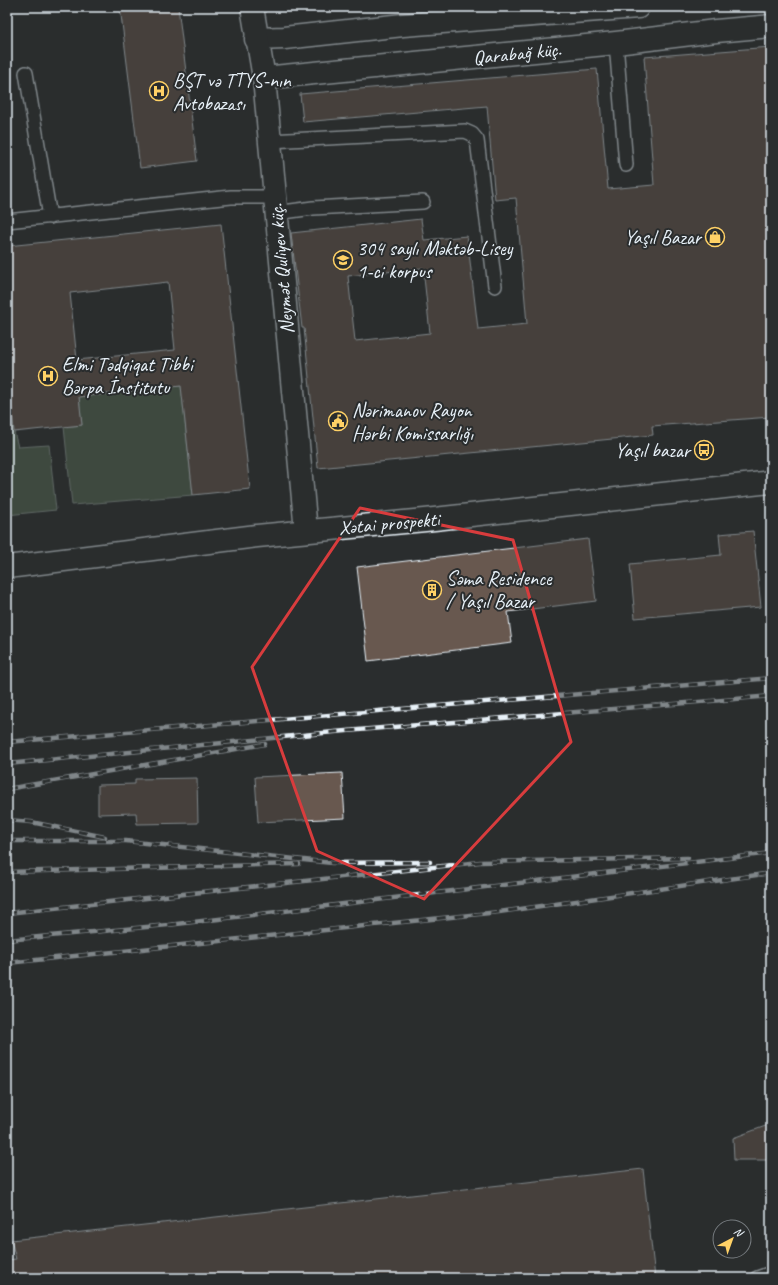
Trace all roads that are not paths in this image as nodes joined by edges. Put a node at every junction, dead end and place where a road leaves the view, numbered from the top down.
1 (252, 7) edge
2 (638, 7) edge
3 (771, 26) edge
4 (256, 38) junction
5 (616, 43) junction
6 (26, 73) dead end
7 (264, 78) junction
8 (269, 140) junction
9 (626, 165) dead end
10 (423, 202) dead end
11 (275, 205) junction
12 (50, 217) junction
13 (7, 221) edge
14 (494, 286) dead end
15 (771, 482) edge
16 (306, 531) junction
17 (7, 567) edge
18 (771, 1274) edge
19 (757, 1278) edge

1 - 4 main road, Neymət Quliyev küç.
2 - 4 main road, Qarabağ küç.
3 - 5 main road, Qarabağ küç.
4 - 7 main road, Neymət Quliyev küç.
5 - 7 main road, Qarabağ küç.
5 - 9 lane
6 - 12 lane
7 - 8 main road, Neymət Quliyev küç.
8 - 11 main road, Neymət Quliyev küç.
8 - 14 lane
10 - 11 lane
11 - 12 lane
11 - 16 main road, Neymət Quliyev küç.
12 - 13 lane
15 - 16 main road, Xətai prospekti
16 - 17 main road, Xətai prospekti
18 - 19 lane

